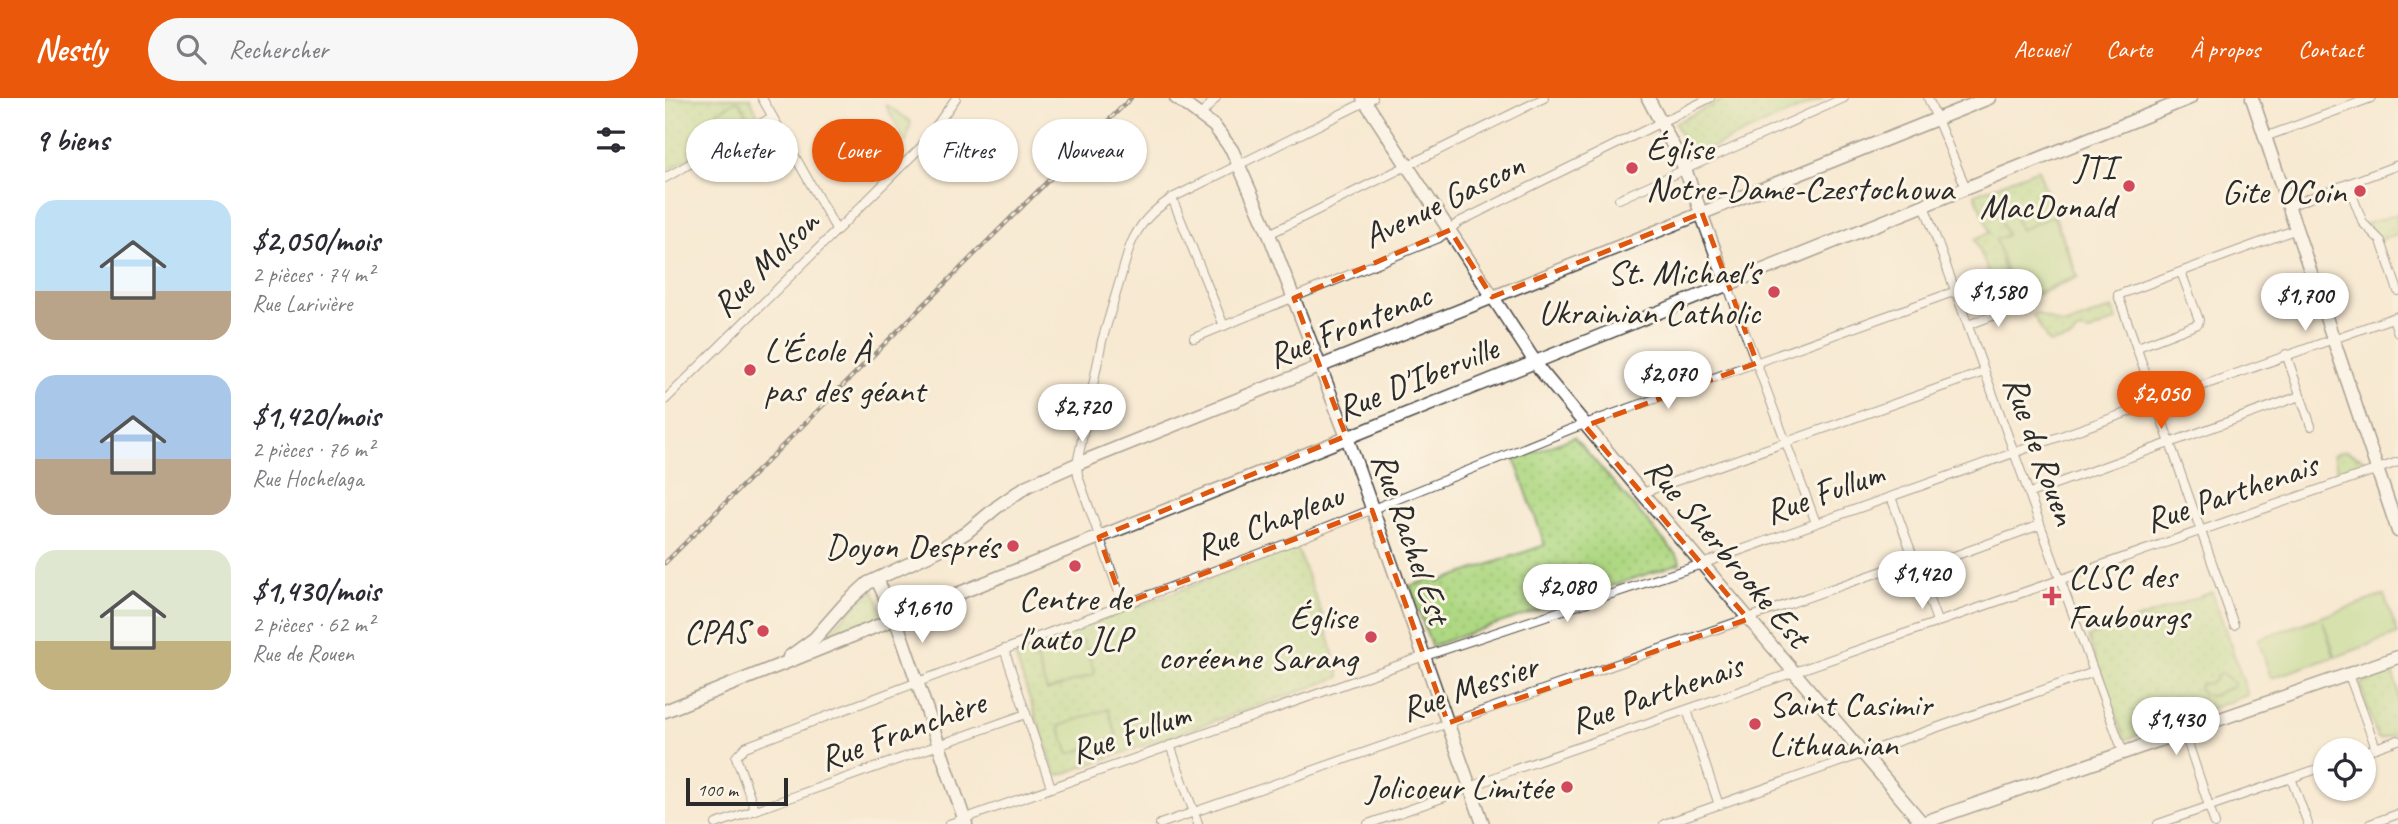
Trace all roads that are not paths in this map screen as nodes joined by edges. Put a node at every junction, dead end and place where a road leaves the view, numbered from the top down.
1 (762, 98) edge
2 (955, 98) edge
3 (1176, 98) edge
4 (1216, 98) edge
5 (1544, 98) edge
6 (1648, 98) edge
7 (1710, 98) edge
8 (1844, 98) edge
9 (1929, 98) edge
10 (1989, 98) edge
11 (2190, 98) edge
12 (2252, 98) edge
13 (2371, 98) edge
14 (1367, 99) edge
15 (1201, 115) junction
16 (772, 117) junction
17 (1937, 119) junction
18 (1661, 122) junction
19 (2265, 137) junction
20 (1239, 164) junction
21 (1407, 165) junction
22 (2398, 165) edge
23 (1685, 169) junction
24 (665, 178) edge
25 (2348, 184) junction
26 (1966, 188) junction
27 (1172, 198) junction
28 (1619, 199) dead end
29 (1924, 205) junction
30 (2289, 206) junction
31 (1702, 213) junction
32 (836, 229) junction
33 (2297, 229) junction
34 (1450, 230) junction
35 (1269, 234) junction
36 (2181, 272) junction
37 (1727, 284) junction
38 (1956, 291) junction
39 (2398, 291) edge
40 (1492, 297) junction
41 (1294, 298) junction
42 (2019, 306) dead end
43 (2395, 317) edge
44 (1968, 325) junction
45 (1224, 326) junction
46 (2398, 333) edge
47 (1194, 338) dead end
48 (2333, 338) junction
49 (2138, 347) junction
50 (2285, 354) junction
51 (1534, 361) junction
52 (1757, 363) junction
53 (1321, 367) junction
54 (1985, 372) junction
55 (2301, 396) junction
56 (665, 400) edge
57 (2156, 401) junction
58 (1585, 425) junction
59 (2311, 426) dead end
60 (1347, 436) junction
61 (2171, 442) junction
62 (1786, 443) junction
63 (2014, 452) junction
64 (2398, 462) edge
65 (1077, 464) junction
66 (2377, 470) junction
67 (1642, 493) junction
68 (2030, 493) junction
69 (1891, 497) junction
70 (1372, 510) junction
71 (1816, 523) junction
72 (2041, 525) junction
73 (2201, 530) junction
74 (2398, 531) edge
75 (1099, 537) junction
76 (1914, 560) junction
77 (1702, 564) junction
78 (1918, 569) junction
79 (2060, 578) junction
80 (877, 579) junction
81 (1123, 604) junction
82 (1748, 619) junction
83 (895, 620) junction
84 (1937, 621) junction
85 (2234, 625) dead end
86 (1005, 649) junction
87 (1424, 657) junction
88 (2398, 657) edge
89 (768, 670) junction
90 (2094, 672) junction
91 (1793, 673) junction
92 (2349, 675) junction
93 (917, 682) junction
94 (1687, 710) junction
95 (665, 711) edge
96 (1026, 714) junction
97 (1448, 723) junction
98 (2183, 732) junction
99 (2372, 738) edge
100 (2398, 740) edge
101 (939, 744) junction
102 (1170, 745) junction
103 (2376, 748) edge
104 (2123, 752) junction
105 (1863, 754) junction
106 (2313, 770) edge
107 (2291, 778) junction
108 (1051, 787) junction
109 (1470, 787) junction
110 (1719, 805) junction
111 (2209, 806) junction
112 (755, 810) junction
113 (1194, 812) junction
114 (2398, 814) edge
115 (1691, 815) junction
116 (965, 821) edge
117 (716, 824) edge
118 (949, 824) edge
119 (1160, 824) edge
120 (1198, 824) edge
121 (1368, 824) edge
122 (1483, 824) edge
123 (1664, 824) edge
124 (1695, 824) edge
125 (1921, 824) edge
126 (2158, 824) edge
127 (2215, 824) edge
128 (2308, 824) edge
129 (2371, 824) edge

1 - 16 street
2 - 32 street, Rue Molson
3 - 15 main road, Rue Rachel Est
4 - 15 street
5 - 21 street
6 - 18 main road
7 - 18 street, Avenue Gascon
8 - 23 street
9 - 17 street
10 - 17 main road, Rue Frontenac
11 - 26 main road, Rue D'Iberville
12 - 19 main road
13 - 19 street
14 - 20 street
14 - 21 main road, Rue Sherbrooke Est
15 - 20 main road, Rue Rachel Est
16 - 24 street
16 - 32 street
17 - 26 street
17 - 31 main road, Rue Frontenac
18 - 23 main road
18 - 34 street, Avenue Gascon
19 - 30 main road
20 - 27 street
20 - 35 main road, Rue Rachel Est
21 - 34 main road, Rue Sherbrooke Est
21 - 35 street
22 - 25 street
23 - 28 street
23 - 31 main road
25 - 30 street
25 - 39 street
26 - 29 main road, Rue D'Iberville
27 - 45 street
27 - 65 street
29 - 37 main road, Rue D'Iberville
29 - 38 street, Rue de Rouen
30 - 33 main road
31 - 37 main road
31 - 40 main road, Rue Frontenac
32 - 56 street, Rue Molson
33 - 36 street
33 - 48 main road
34 - 40 main road, Rue Sherbrooke Est
34 - 41 street, Avenue Gascon
35 - 41 main road, Rue Rachel Est
36 - 49 street
36 - 49 street
37 - 51 main road, Rue D'Iberville
37 - 52 street
38 - 44 street, Rue de Rouen
38 - 52 street, Rue Chapleau
40 - 51 main road, Rue Sherbrooke Est
40 - 53 main road, Rue Frontenac
41 - 45 street, Avenue Gascon
41 - 53 main road, Rue Rachel Est
42 - 44 street
43 - 46 street
43 - 48 street, Rue Fullum
44 - 54 street, Rue de Rouen
45 - 47 street, Avenue Gascon
48 - 50 street, Rue Fullum
48 - 66 main road
49 - 57 street
50 - 55 street
50 - 57 street, Rue Fullum
51 - 58 main road, Rue Sherbrooke Est
51 - 60 main road, Rue D'Iberville
52 - 58 street, Rue Chapleau
52 - 62 street
53 - 60 main road, Rue Rachel Est
53 - 65 main road, Rue Frontenac
54 - 62 street
54 - 63 street, Rue de Rouen
55 - 59 street
55 - 61 street
57 - 61 street
57 - 63 street, Rue Fullum
58 - 67 main road, Rue Sherbrooke Est
58 - 70 street, Rue Chapleau
60 - 70 main road, Rue Rachel Est
60 - 75 main road, Rue D'Iberville
61 - 68 street
61 - 73 street
62 - 67 street
62 - 71 street
63 - 68 street, Rue de Rouen
63 - 69 street, Rue Fullum
64 - 66 street, Rue Parthenais
65 - 75 street
65 - 80 main road, Rue Frontenac
66 - 73 street, Rue Parthenais
66 - 74 main road
67 - 77 main road, Rue Sherbrooke Est
68 - 72 street, Rue de Rouen
69 - 71 street, Rue Fullum
69 - 76 street
70 - 81 street, Rue Chapleau
70 - 87 main road, Rue Rachel Est
71 - 77 street, Rue Fullum
72 - 78 street
72 - 79 street, Rue de Rouen
73 - 79 street, Rue Parthenais
73 - 85 street
75 - 81 street
75 - 83 main road, Rue D'Iberville
76 - 78 street
76 - 82 street, Rue Messier
77 - 82 main road, Rue Sherbrooke Est
77 - 87 street, Rue Fullum
78 - 84 street
79 - 84 street, Rue Parthenais
79 - 90 street, Rue de Rouen
80 - 83 main road
80 - 89 main road, Rue Frontenac
81 - 86 street, Rue Chapleau
82 - 91 main road, Rue Sherbrooke Est
82 - 97 street, Rue Messier
83 - 89 main road, Rue D'Iberville
83 - 93 main road
84 - 91 street, Rue Parthenais
86 - 93 street, Rue Chapleau
86 - 96 street
87 - 97 main road, Rue Rachel Est
87 - 102 street, Rue Fullum
88 - 92 main road
89 - 95 main road, Rue D'Iberville
90 - 104 street, Rue de Rouen
90 - 105 street
91 - 94 street, Rue Parthenais
91 - 105 main road, Rue Sherbrooke Est
92 - 98 main road
92 - 99 street
93 - 101 main road
93 - 112 street, Rue Chapleau
94 - 109 street, Rue Parthenais
94 - 110 street
96 - 101 street, Rue Franchère
96 - 108 street
97 - 109 main road, Rue Rachel Est
97 - 113 street, Rue Messier
98 - 104 main road
98 - 111 street
100 - 103 street
101 - 112 street, Rue Franchère
101 - 116 main road
102 - 108 street, Rue Fullum
102 - 113 street
104 - 125 main road
105 - 110 street
105 - 125 main road, Rue Sherbrooke Est
106 - 107 street
107 - 111 street
107 - 128 street
108 - 116 street, Rue Fullum
109 - 121 street, Rue Parthenais
109 - 122 main road, Rue Rachel Est
110 - 115 street
111 - 126 street
111 - 127 street
112 - 117 street, Rue Franchère
113 - 119 street, Rue Messier
113 - 120 street
114 - 129 street
115 - 123 street
115 - 124 street
116 - 118 street, Rue Fullum

